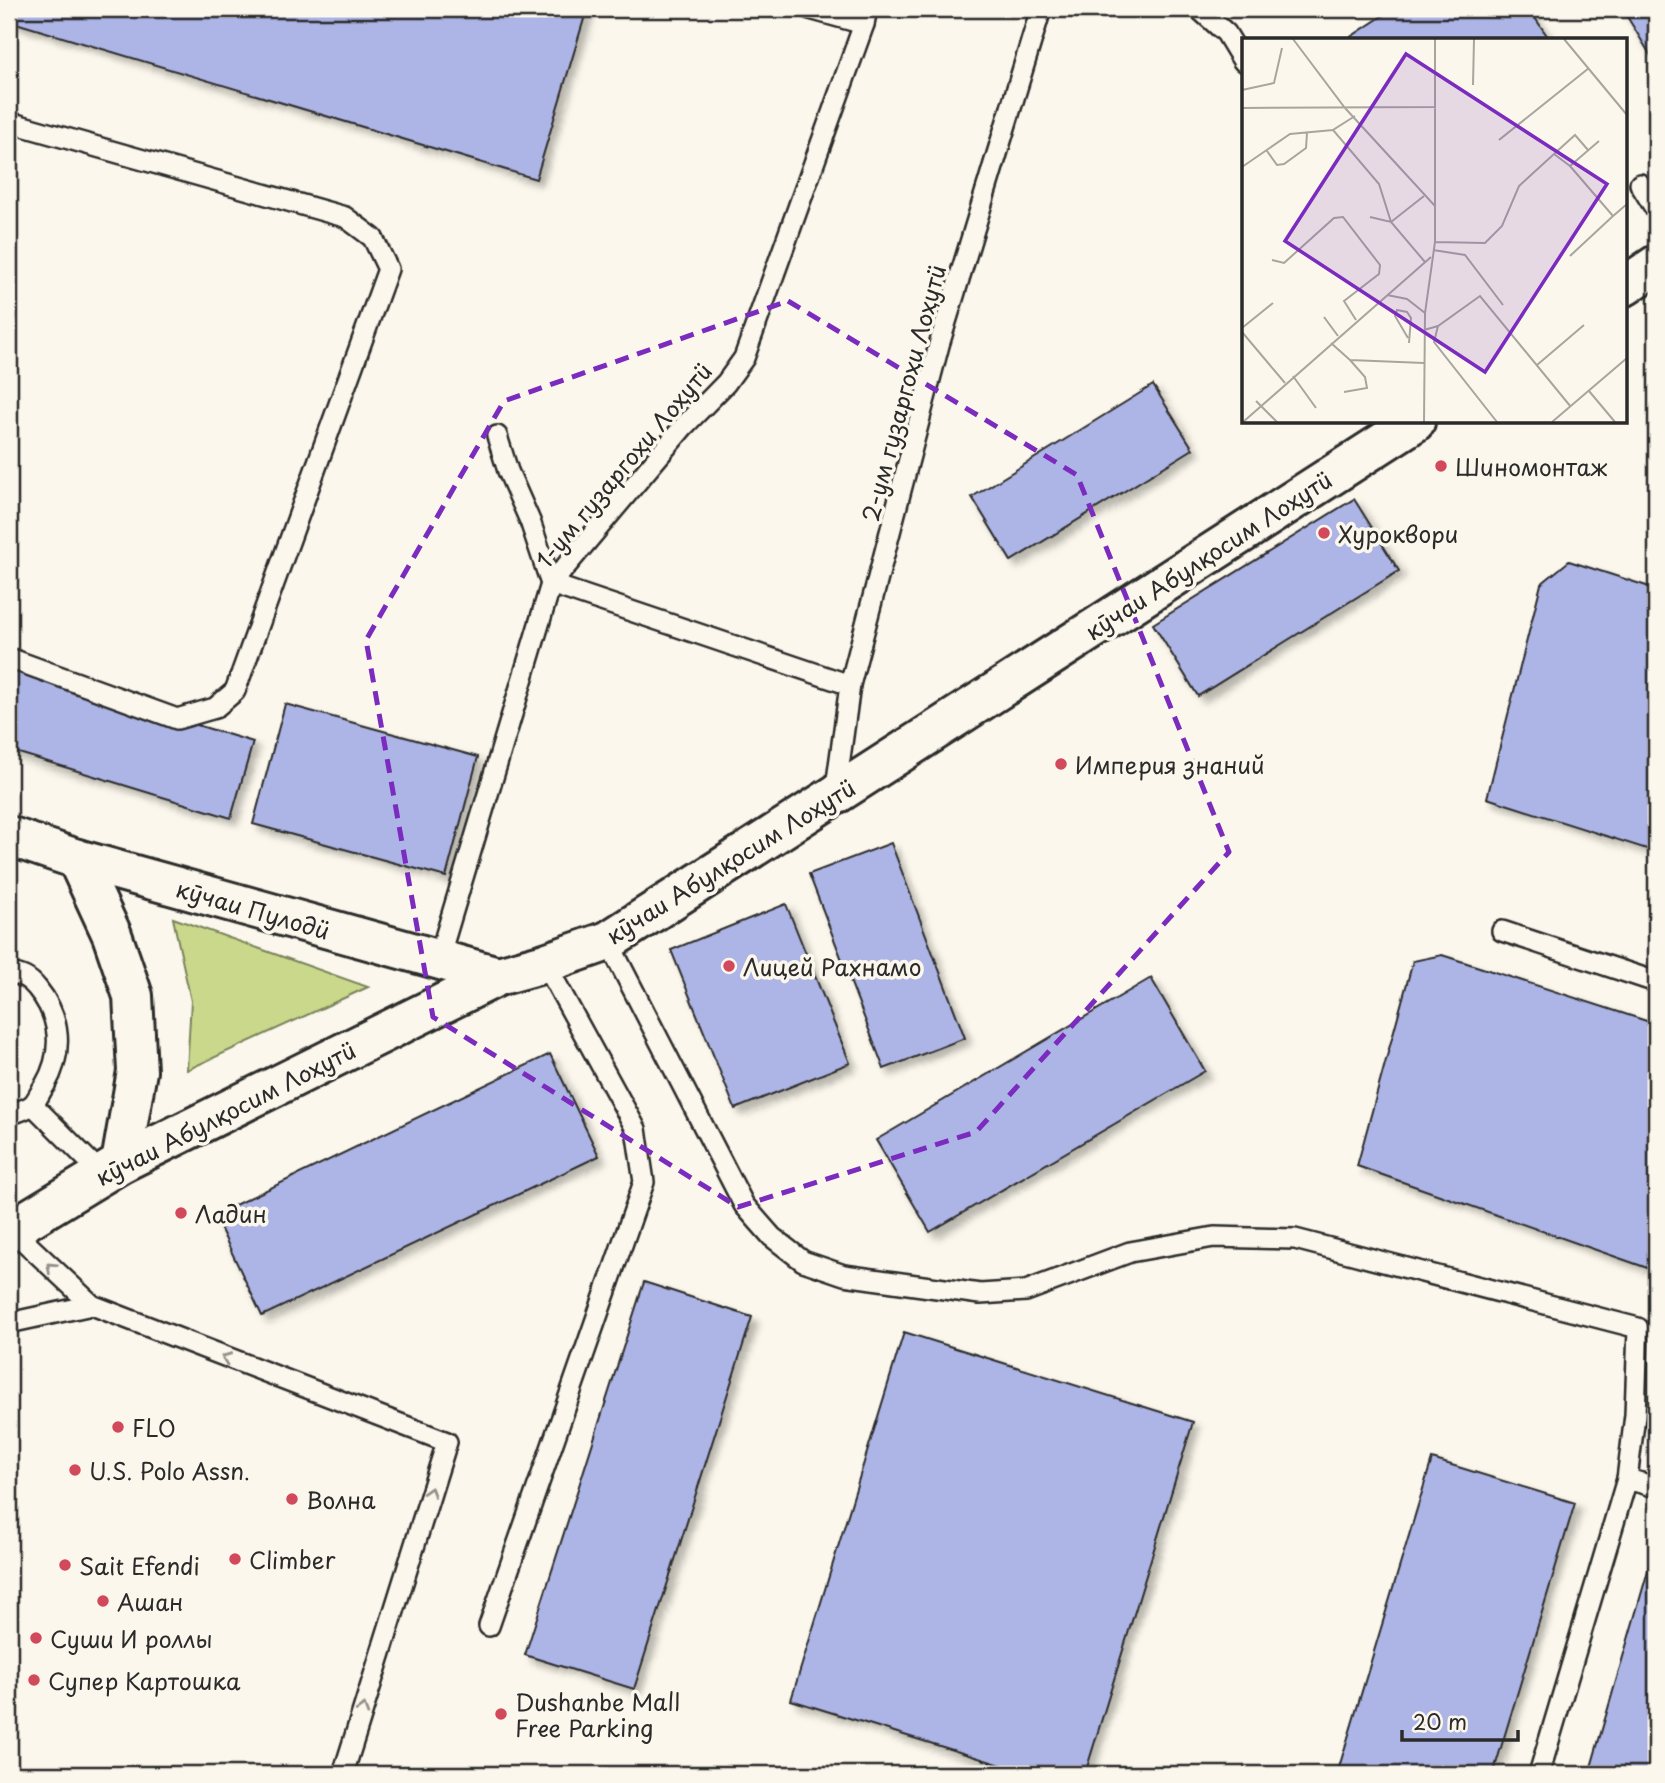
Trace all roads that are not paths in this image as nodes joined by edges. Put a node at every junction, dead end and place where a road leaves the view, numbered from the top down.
1 (810, 9) edge
2 (1041, 9) edge
3 (1199, 9) edge
4 (866, 16) edge
5 (1242, 59) edge
6 (9, 122) edge
7 (1640, 184) dead end
8 (1656, 210) edge
9 (1656, 265) edge
10 (1626, 285) edge
11 (1412, 424) edge
12 (497, 436) dead end
13 (551, 584) junction
14 (9, 658) edge
15 (850, 685) junction
16 (835, 795) junction
17 (9, 836) edge
18 (77, 859) junction
19 (1502, 931) dead end
20 (608, 941) junction
21 (438, 961) junction
22 (545, 963) junction
23 (9, 974) edge
24 (498, 976) junction
25 (1656, 982) edge
26 (33, 1105) junction
27 (9, 1115) edge
28 (112, 1169) junction
29 (10, 1230) edge
30 (92, 1305) junction
31 (9, 1323) edge
32 (1647, 1330) edge
33 (1627, 1479) junction
34 (1656, 1487) edge
35 (489, 1626) dead end
36 (343, 1774) edge
37 (1539, 1774) edge

1 - 4 lane
2 - 15 lane, 2-ум гузаргоҳи Лоҳутӣ
3 - 5 lane
4 - 13 lane, 1-ум гузаргоҳи Лоҳутӣ
6 - 14 lane
7 - 8 lane
9 - 10 street
11 - 16 street, кӯчаи Абулқосим Лоҳутӣ
12 - 13 lane
13 - 15 lane
13 - 21 lane, 1-ум гузаргоҳи Лоҳутӣ
15 - 16 lane, 2-ум гузаргоҳи Лоҳутӣ
16 - 20 street, кӯчаи Абулқосим Лоҳутӣ
17 - 18 street, кӯчаи Пулодӣ
18 - 21 street, кӯчаи Пулодӣ
18 - 28 street
19 - 25 lane
20 - 22 street, кӯчаи Абулқосим Лоҳутӣ
20 - 32 lane
21 - 24 street, кӯчаи Пулодӣ
22 - 24 street, кӯчаи Абулқосим Лоҳутӣ
22 - 35 lane
23 - 26 lane
24 - 28 street, кӯчаи Абулқосим Лоҳутӣ
26 - 27 lane
26 - 28 lane
28 - 29 street, кӯчаи Абулқосим Лоҳутӣ
30 -> 29 lane
30 - 31 lane
36 -> 30 lane
32 - 33 lane
33 - 34 lane
33 - 37 lane

